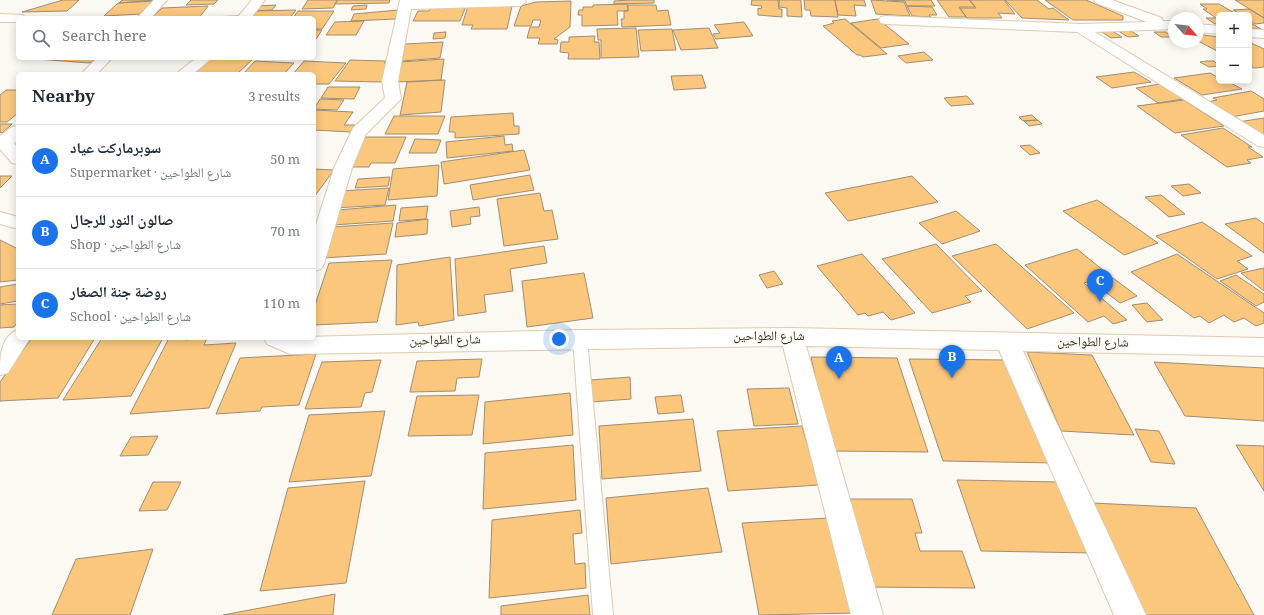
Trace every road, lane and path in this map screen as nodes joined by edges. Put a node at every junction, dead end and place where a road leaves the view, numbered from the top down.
1 (161, 0) edge
2 (259, 0) edge
3 (1100, 0) edge
4 (520, 2) dead end
5 (405, 3) edge
6 (146, 16) edge
7 (246, 16) edge
8 (0, 18) edge
9 (16, 18) edge
10 (886, 20) dead end
11 (1168, 24) edge
12 (1168, 25) edge
13 (1080, 28) junction
14 (1204, 29) edge
15 (1216, 30) edge
16 (1252, 33) edge
17 (1264, 34) edge
18 (103, 60) edge
19 (202, 60) edge
20 (90, 72) edge
21 (186, 72) edge
22 (16, 132) edge
23 (2, 142) edge
24 (1264, 142) edge
25 (16, 156) edge
26 (316, 257) edge
27 (792, 337) junction
28 (580, 338) junction
29 (18, 340) edge
30 (316, 340) edge
31 (1008, 341) junction
32 (1264, 346) edge
33 (0, 366) edge
34 (603, 615) edge
35 (867, 615) edge
36 (1130, 615) edge

1 - 6 street
2 - 7 street
3 - 11 street
4 - 5 street
5 - 26 street
8 - 9 street
10 - 13 street
12 - 13 street
13 - 24 street
14 - 15 street
16 - 17 street
18 - 20 street
19 - 21 street
22 - 23 street
23 - 25 street
27 - 28 street, شارع الطواحين
27 - 31 street, شارع الطواحين
27 - 35 street
28 - 30 street, شارع الطواحين
28 - 34 lane
29 - 33 street
31 - 32 street, شارع الطواحين
31 - 36 street

